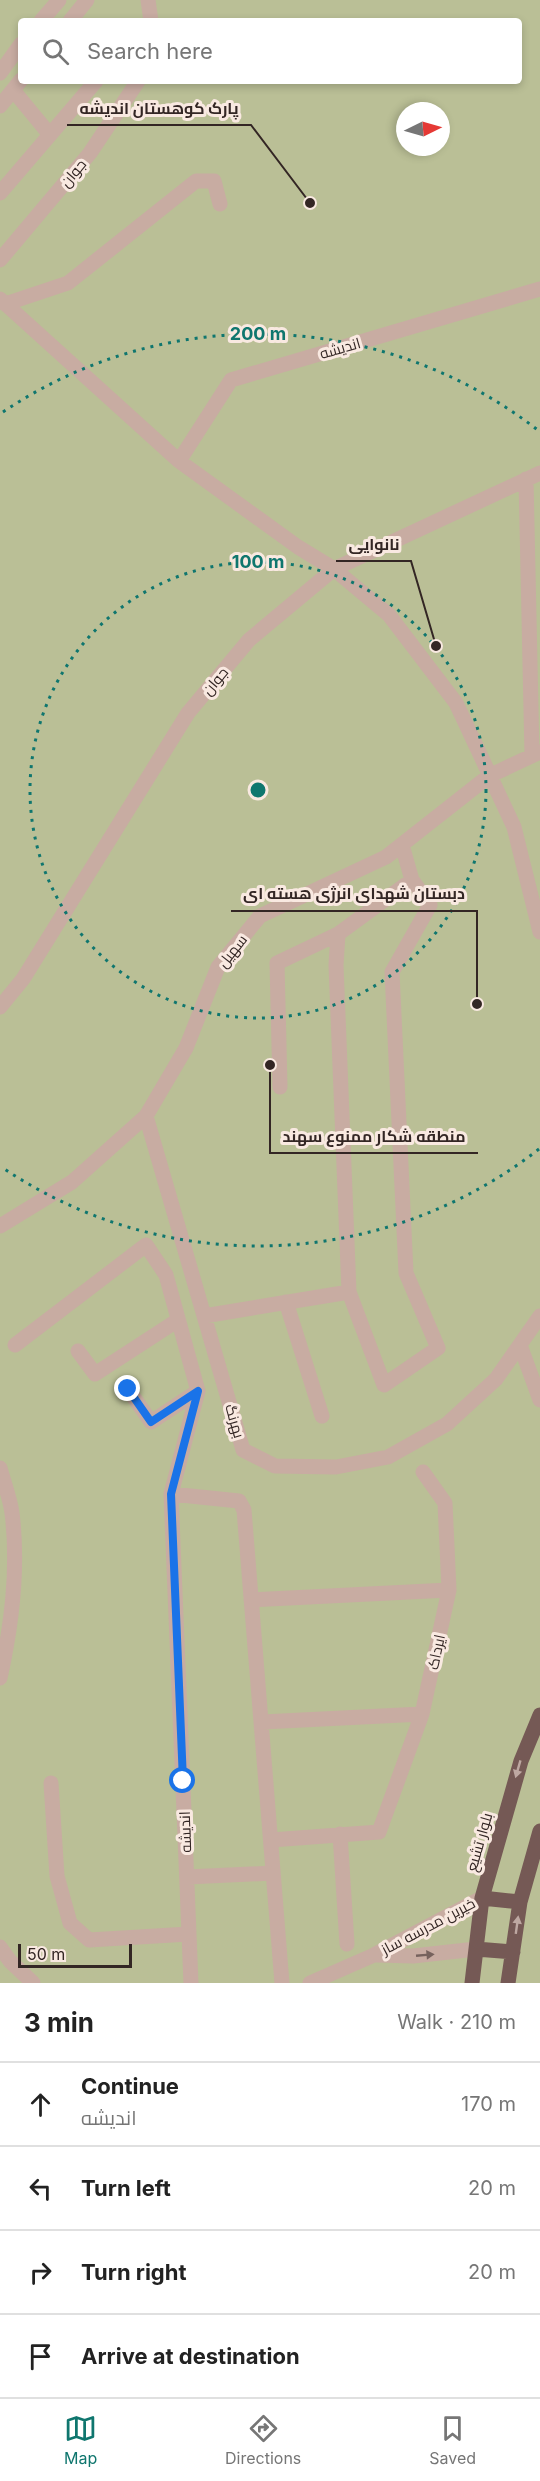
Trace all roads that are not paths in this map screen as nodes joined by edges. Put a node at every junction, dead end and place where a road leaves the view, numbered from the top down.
1 (58, 0) edge
2 (87, 0) edge
3 (148, 0) edge
4 (43, 18) edge
5 (72, 18) edge
6 (151, 18) edge
7 (18, 48) edge
8 (0, 73) edge
9 (93, 84) edge
10 (136, 84) edge
11 (17, 85) edge
12 (0, 106) edge
13 (50, 135) junction
14 (0, 194) edge
15 (220, 204) dead end
16 (0, 261) edge
17 (540, 289) edge
18 (2, 301) edge
19 (179, 461) junction
20 (540, 472) edge
21 (526, 479) junction
22 (334, 569) junction
23 (536, 754) edge
24 (489, 776) junction
25 (402, 844) junction
26 (412, 880) junction
27 (540, 932) edge
28 (338, 934) junction
29 (0, 1006) edge
30 (280, 1087) dead end
31 (146, 1116) junction
32 (0, 1226) edge
33 (349, 1292) junction
34 (286, 1302) junction
35 (204, 1316) junction
36 (540, 1316) edge
37 (178, 1320) junction
38 (15, 1345) dead end
39 (520, 1345) junction
40 (78, 1352) dead end
41 (128, 1389) dead end
42 (197, 1394) junction
43 (540, 1400) edge
44 (322, 1416) dead end
45 (0, 1468) edge
46 (423, 1472) dead end
47 (171, 1494) junction
48 (449, 1590) junction
49 (251, 1600) junction
50 (0, 1678) edge
51 (422, 1714) junction
52 (540, 1715) edge
53 (262, 1722) junction
54 (51, 1783) dead end
55 (540, 1831) edge
56 (340, 1834) junction
57 (271, 1840) junction
58 (273, 1873) junction
59 (187, 1877) junction
60 (482, 1898) junction
61 (520, 1902) junction
62 (189, 1934) junction
63 (347, 1944) dead end
64 (0, 1947) edge
65 (477, 1949) junction
66 (513, 1952) junction
67 (374, 1955) junction
68 (33, 1983) edge
69 (191, 1983) edge
70 (282, 1983) edge
71 (310, 1983) edge
72 (472, 1983) edge
73 (508, 1983) edge

1 - 4 street
2 - 5 street
3 - 6 street
7 - 8 street
9 - 13 street
10 - 16 street, جوان
11 - 12 street
11 - 13 street
13 - 14 street
15 - 18 street
17 - 19 street, اندیشه
18 - 19 street
19 - 22 street
20 - 21 street, جوان
21 - 22 street, جوان
21 - 23 street
22 - 24 street
22 - 29 street, جوان
23 - 24 street, سهیل
24 - 25 street, سهیل
24 - 27 street
25 - 26 street
25 - 31 street, سهیل
26 - 28 street
26 - 33 street
28 - 30 street
28 - 33 street
31 - 32 street, سهیل
31 - 35 street, بهرنگ
33 - 34 street
34 - 35 street
34 - 44 street
35 - 39 street, بهرنگ
36 - 39 street, بهرنگ
37 - 38 street
37 - 40 street
37 - 42 street
39 - 43 street
41 - 42 street
42 - 47 street, اندیشه
45 - 50 street
46 - 48 street, ایرداک
47 - 49 street
47 - 59 street, اندیشه
48 - 49 street
48 - 51 street, ایرداک
49 - 53 street
51 - 53 street
51 - 56 street, ایرداک
52 -> 60 main road, بلوار تشیع
53 - 57 street
54 - 62 street
55 - 61 main road
56 - 57 street
56 - 63 street
57 - 58 street
58 - 59 street
58 - 70 street
59 - 62 street, اندیشه
60 - 61 main road
60 - 65 main road, بلوار تشیع
60 - 67 street, خیرین مدرسه ساز
66 -> 61 main road
62 - 69 street, اندیشه
64 - 68 street
65 - 66 main road
67 -> 65 street, خیرین مدرسه ساز
65 - 72 main road, بلوار تشیع
66 - 73 main road
67 - 71 street, خیرین مدرسه ساز

